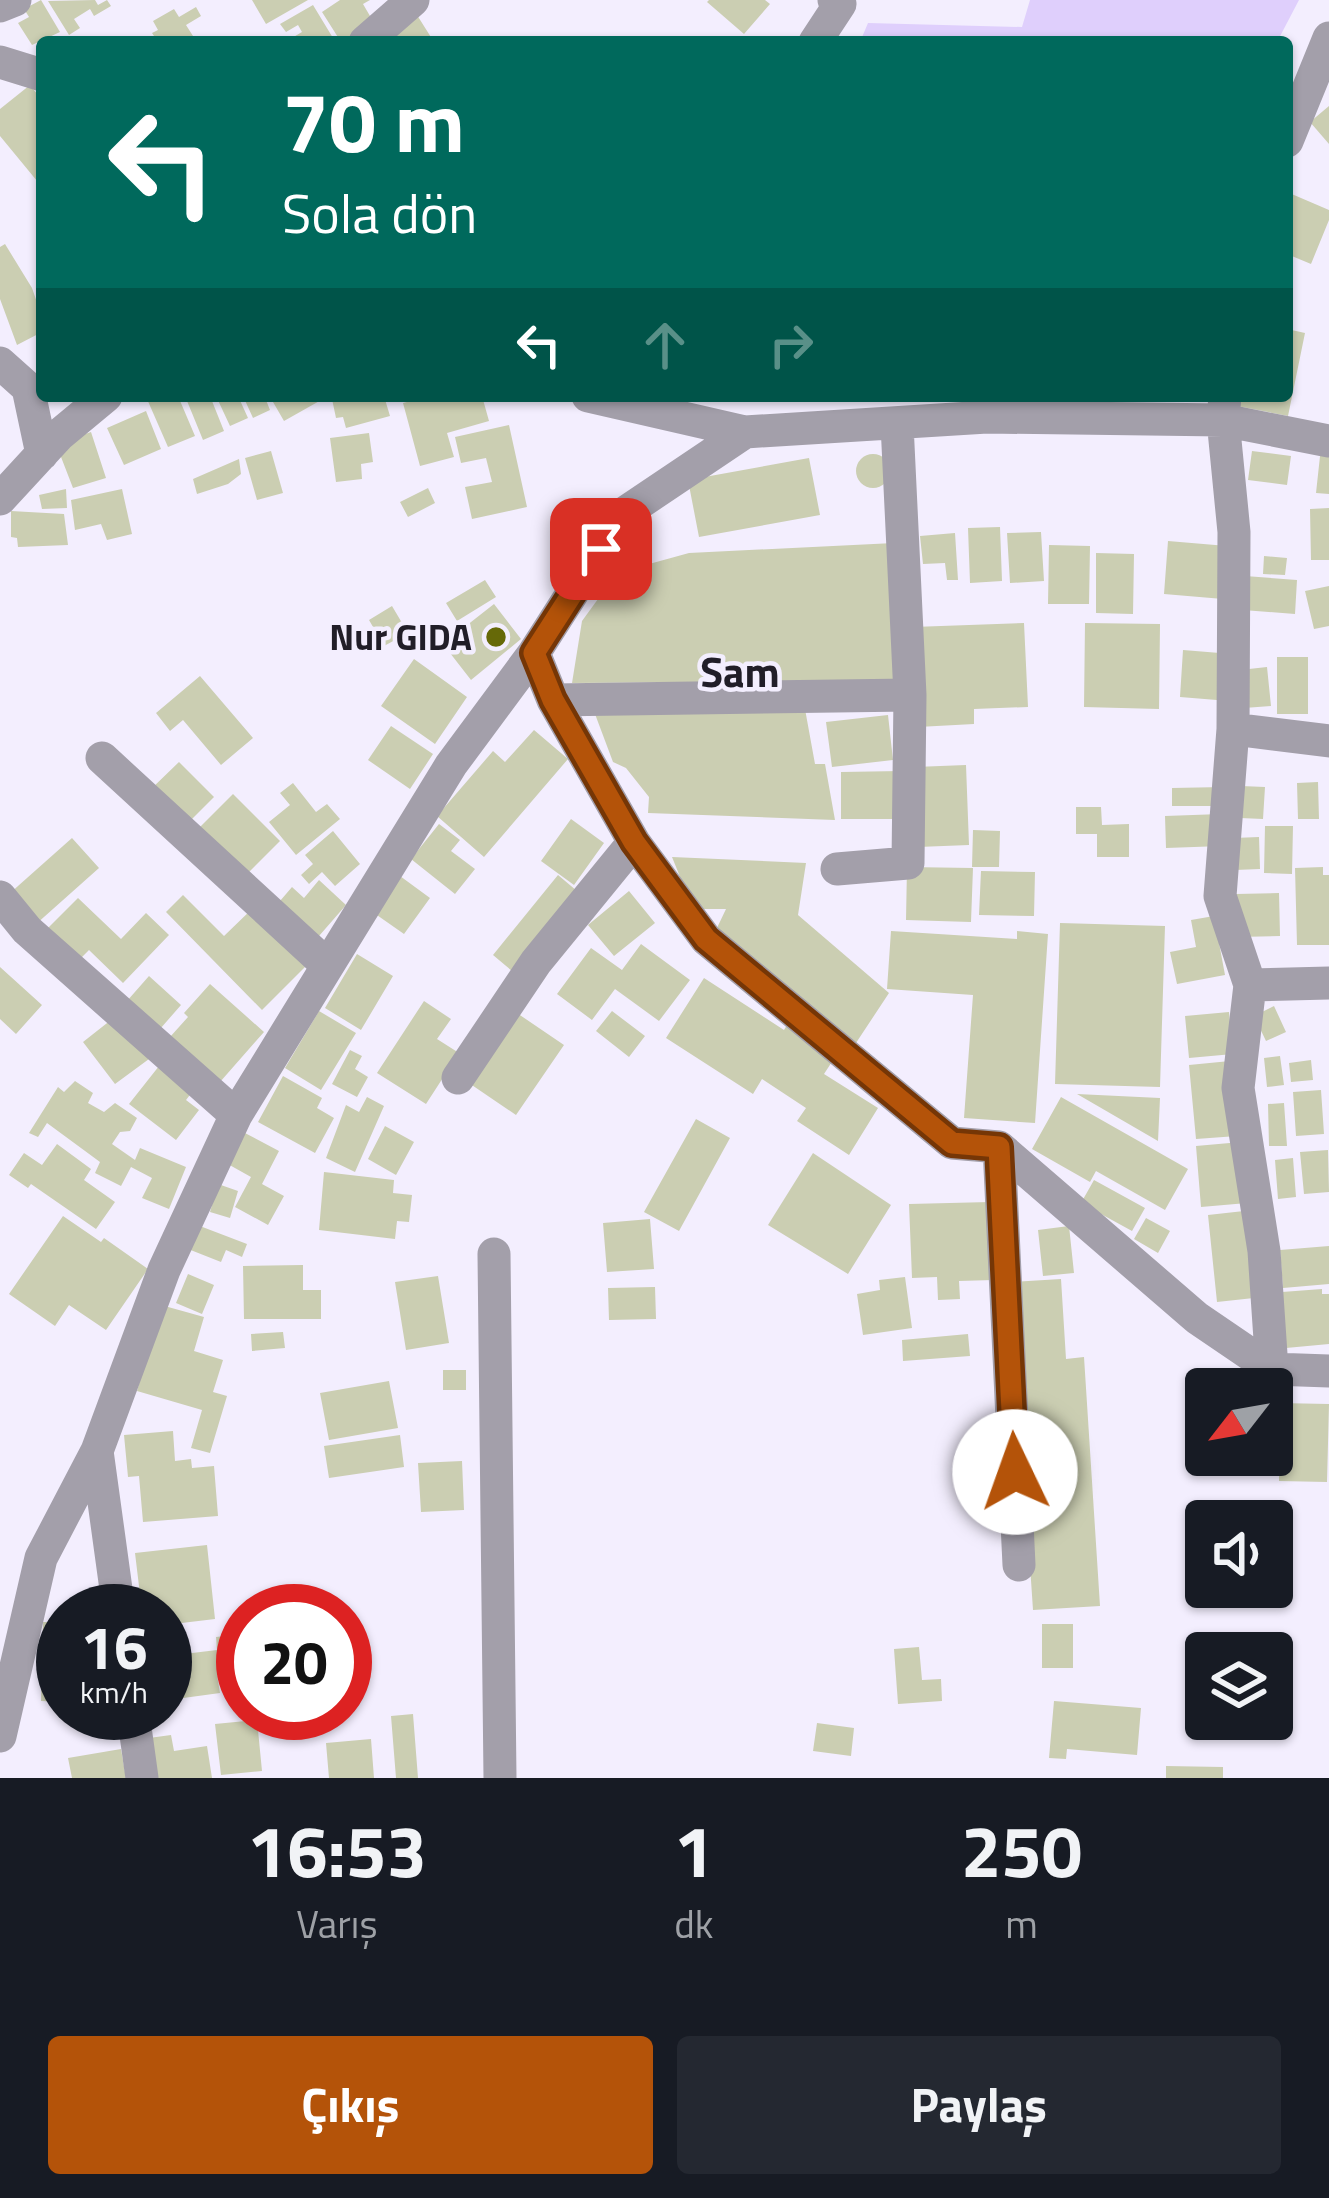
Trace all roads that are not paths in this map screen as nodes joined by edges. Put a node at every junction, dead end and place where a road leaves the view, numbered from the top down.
1 (15, 0) edge
2 (413, 0) edge
3 (834, 0) edge
4 (0, 6) edge
5 (372, 36) edge
6 (819, 36) edge
7 (1329, 38) edge
8 (0, 62) edge
9 (36, 73) edge
10 (1293, 126) edge
11 (0, 363) edge
12 (99, 402) edge
13 (614, 402) edge
14 (983, 406) edge
15 (1224, 408) edge
16 (897, 424) junction
17 (746, 432) junction
18 (1329, 440) edge
19 (42, 454) junction
20 (0, 499) edge
21 (534, 653) junction
22 (910, 695) junction
23 (553, 700) junction
24 (1233, 729) junction
25 (1329, 741) edge
26 (102, 758) dead end
27 (634, 842) junction
28 (837, 869) dead end
29 (0, 897) edge
30 (327, 965) junction
31 (1329, 983) edge
32 (1250, 986) junction
33 (458, 1078) dead end
34 (236, 1115) junction
35 (999, 1147) junction
36 (494, 1254) dead end
37 (1270, 1368) edge
38 (1271, 1368) edge
39 (1293, 1370) edge
40 (1329, 1371) edge
41 (97, 1451) junction
42 (1019, 1565) dead end
43 (115, 1584) edge
44 (0, 1736) edge
45 (137, 1740) edge
46 (142, 1778) edge
47 (500, 1778) edge

1 - 4 street
2 - 5 street
3 - 6 street
7 - 10 street
8 - 9 street
11 - 19 street
12 - 19 street
13 - 17 street
14 - 15 street
14 - 16 street
15 - 18 street
15 - 24 street
16 - 17 street
16 - 22 street
17 - 21 street
19 - 20 street
21 - 23 street
21 - 30 street
22 - 23 street
22 - 28 street
23 - 27 street
24 - 25 street
24 - 32 street
26 - 30 street
27 - 33 street
27 - 35 street
29 - 34 street
30 - 34 street
31 - 32 street
32 - 38 street
34 - 41 street
35 - 37 street
35 - 42 street
36 - 47 street
39 - 40 street
41 - 43 street
41 - 44 street
45 - 46 street

